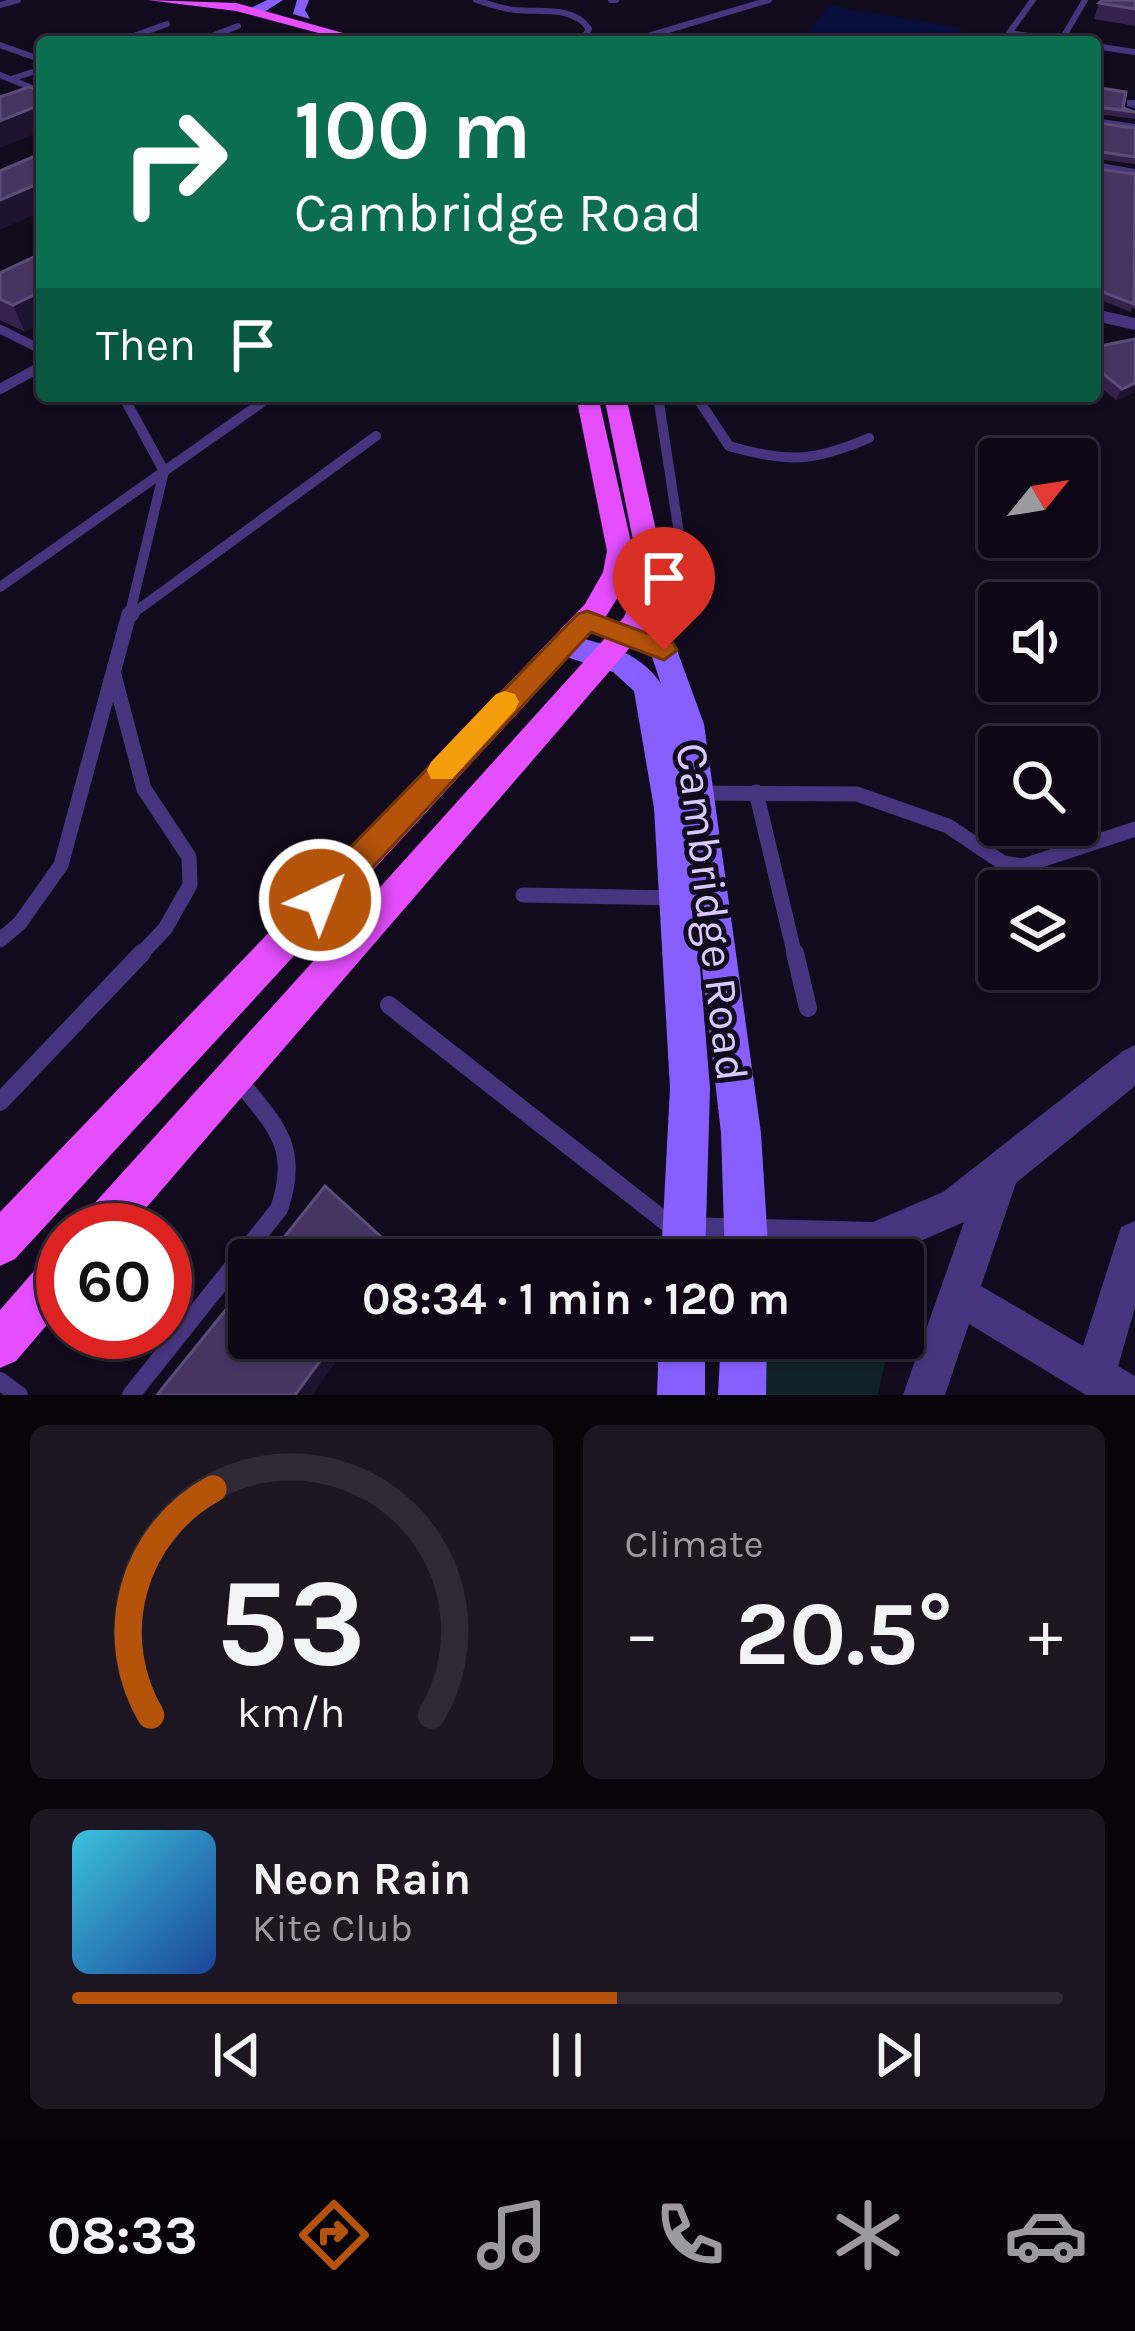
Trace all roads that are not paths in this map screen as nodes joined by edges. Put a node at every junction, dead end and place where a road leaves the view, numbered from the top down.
1 (18, 0) edge
2 (153, 0) edge
3 (237, 0) edge
4 (476, 0) edge
5 (769, 0) edge
6 (1033, 0) edge
7 (1085, 0) edge
8 (0, 5) edge
9 (266, 6) edge
10 (304, 8) edge
11 (167, 24) dead end
12 (238, 26) dead end
13 (134, 36) edge
14 (212, 36) edge
15 (360, 36) edge
16 (364, 36) edge
17 (584, 36) edge
18 (648, 36) edge
19 (1030, 36) edge
20 (1067, 36) edge
21 (0, 45) edge
22 (1101, 47) edge
23 (1135, 51) edge
24 (36, 61) edge
25 (36, 67) edge
26 (0, 75) edge
27 (11, 80) junction
28 (36, 90) edge
29 (1101, 123) edge
30 (1135, 128) edge
31 (1135, 150) edge
32 (1113, 173) edge
33 (1101, 316) edge
34 (1135, 324) edge
35 (0, 329) edge
36 (36, 347) edge
37 (36, 369) edge
38 (0, 389) edge
39 (126, 402) edge
40 (263, 402) edge
41 (588, 402) edge
42 (616, 402) edge
43 (659, 402) edge
44 (700, 402) edge
45 (376, 436) dead end
46 (869, 439) dead end
47 (164, 472) junction
48 (682, 553) dead end
49 (0, 587) edge
50 (127, 617) junction
51 (574, 632) junction
52 (617, 646) junction
53 (112, 670) junction
54 (756, 792) junction
55 (698, 793) junction
56 (1135, 829) edge
57 (523, 895) dead end
58 (676, 898) junction
59 (0, 940) edge
60 (389, 1005) dead end
61 (808, 1008) dead end
62 (1135, 1064) edge
63 (234, 1074) junction
64 (0, 1102) edge
65 (1001, 1171) junction
66 (122, 1203) edge
67 (672, 1239) edge
68 (683, 1239) edge
69 (747, 1239) edge
70 (880, 1239) edge
71 (1135, 1241) edge
72 (0, 1244) edge
73 (958, 1295) junction
74 (36, 1303) edge
75 (0, 1345) edge
76 (682, 1359) edge
77 (743, 1359) edge
78 (0, 1382) edge
79 (1110, 1385) edge
80 (19, 1395) edge
81 (131, 1395) edge
82 (681, 1395) edge
83 (742, 1395) edge
84 (924, 1395) edge

1 - 8 lane
2 - 9 main road
3 - 9 main road
4 - 17 lane
5 - 18 lane
6 - 19 lane
7 - 20 lane
9 - 10 main road
9 - 15 main road
10 - 16 main road
11 - 13 lane
12 - 14 lane
21 - 24 lane
22 - 23 lane
25 - 27 lane
26 - 27 lane
27 - 28 lane
29 - 30 street
31 - 32 street
33 - 34 street
35 - 36 lane
37 - 38 lane
39 - 47 lane
40 - 47 lane
41 - 51 main road
42 - 52 main road
43 - 48 lane
44 - 46 lane
45 - 50 lane
47 - 49 lane
47 - 50 lane
50 - 53 lane
51 - 52 street, Cambridge Road
51 - 72 main road
52 - 55 street, Cambridge Road
52 - 58 street, Cambridge Road
52 - 63 main road
53 - 59 lane
53 - 64 lane
54 - 55 lane
54 - 56 lane
54 - 61 lane
55 - 69 street, Cambridge Road
57 - 58 lane
58 - 68 street, Cambridge Road
60 - 67 lane
62 - 65 street
63 - 66 main road
63 - 81 lane
65 - 70 street
65 - 73 street
71 - 79 street
73 - 79 street
73 - 84 street
74 - 75 main road
76 - 82 street
77 - 83 street
78 - 80 lane

